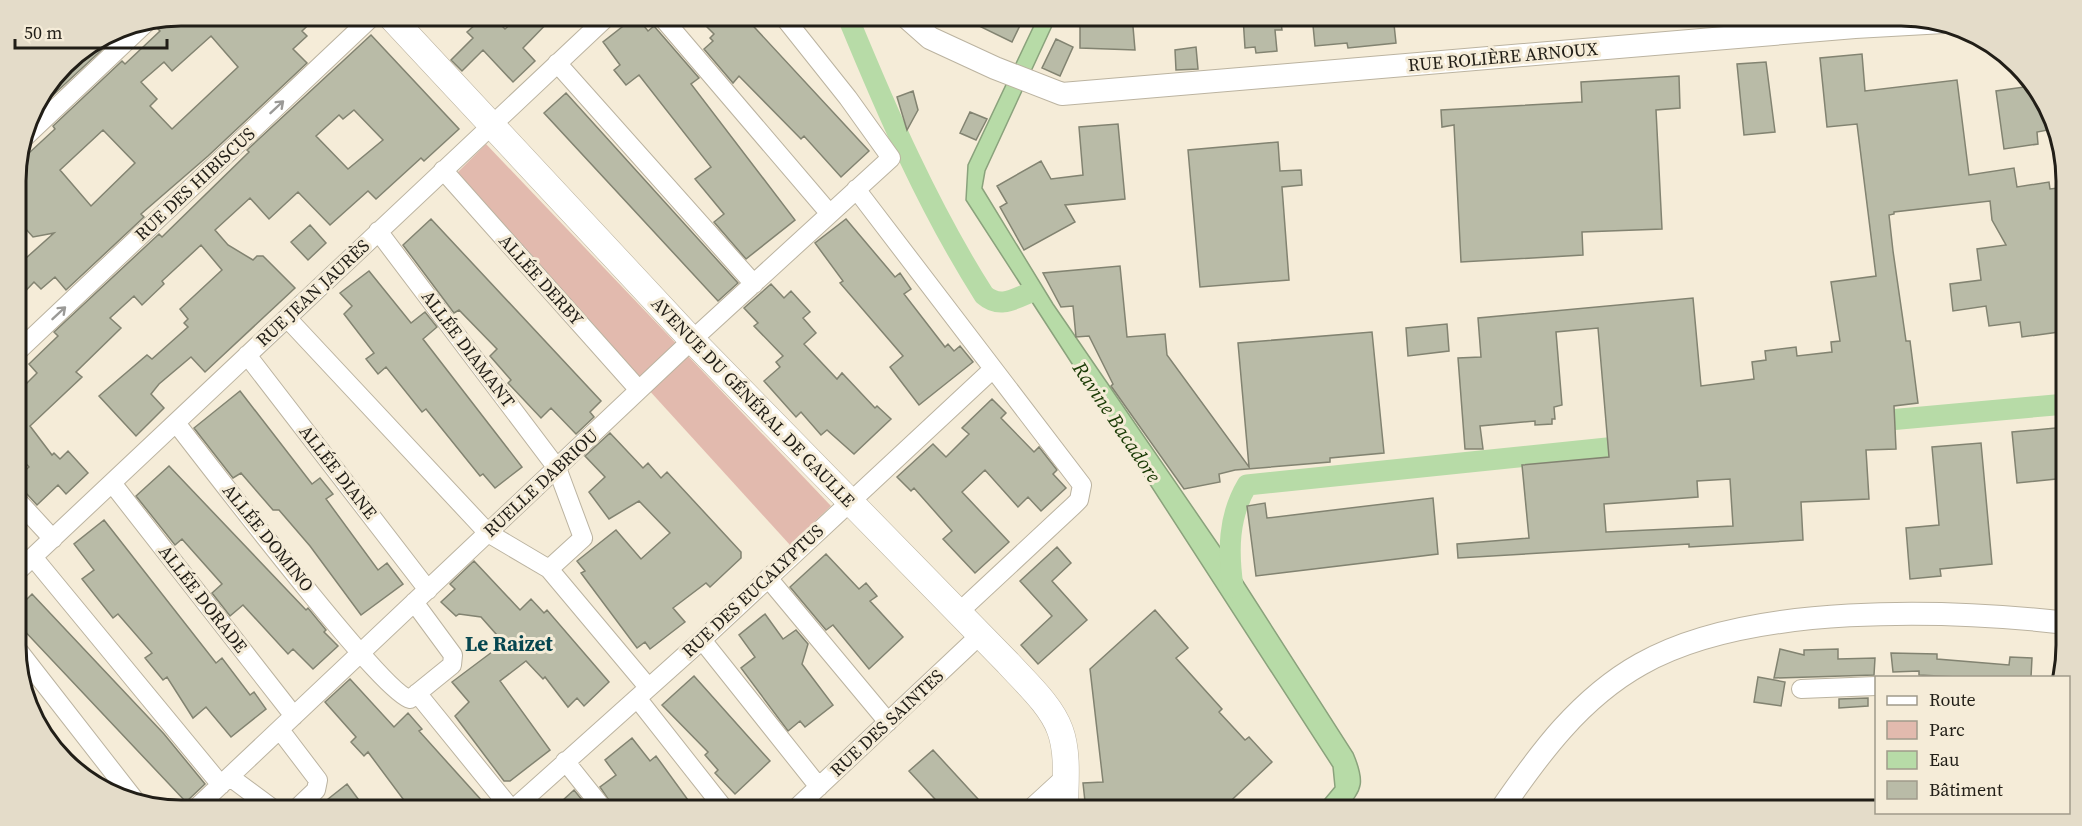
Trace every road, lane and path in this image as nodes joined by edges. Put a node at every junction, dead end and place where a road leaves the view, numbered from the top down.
1 (362, 26) edge
2 (399, 26) edge
3 (597, 26) edge
4 (669, 26) edge
5 (791, 26) edge
6 (916, 26) edge
7 (1873, 26) edge
8 (136, 32) edge
9 (557, 63) junction
10 (491, 124) junction
11 (34, 129) edge
12 (443, 170) junction
13 (856, 189) junction
14 (830, 214) junction
15 (378, 231) junction
16 (754, 284) junction
17 (287, 318) junction
18 (692, 340) junction
19 (26, 344) edge
20 (247, 355) junction
21 (993, 369) junction
22 (639, 390) junction
23 (176, 423) junction
24 (557, 468) junction
25 (112, 483) junction
26 (849, 502) junction
27 (26, 510) edge
28 (488, 533) junction
29 (53, 539) junction
30 (33, 558) junction
31 (26, 565) edge
32 (549, 569) junction
33 (768, 578) junction
34 (428, 590) junction
35 (414, 602) junction
36 (958, 614) junction
37 (2056, 622) edge
38 (980, 636) junction
39 (702, 640) junction
40 (360, 654) junction
41 (27, 661) edge
42 (1875, 686) edge
43 (1801, 689) dead end
44 (417, 693) junction
45 (642, 693) junction
46 (294, 716) junction
47 (888, 722) junction
48 (280, 730) junction
49 (565, 761) junction
50 (1065, 777) junction
51 (226, 781) junction
52 (819, 787) junction
53 (128, 791) edge
54 (206, 800) edge
55 (258, 800) edge
56 (306, 800) edge
57 (502, 800) edge
58 (523, 800) edge
59 (596, 800) edge
60 (718, 800) edge
61 (805, 800) edge
62 (1040, 800) edge
63 (1065, 800) edge
64 (1507, 800) edge

19 -> 1 street, RUE DES HIBISCUS
2 - 10 main road, AVENUE DU GÉNÉRAL DE GAULLE
3 - 9 street, RUE JEAN JAURÈS
4 - 14 street
5 - 13 street, RUELLE DABRIOU
6 - 7 street, RUE ROLIÈRE ARNOUX
8 - 11 street
9 - 10 street, RUE JEAN JAURÈS
9 - 16 street
10 - 12 street, RUE JEAN JAURÈS
10 - 18 main road, AVENUE DU GÉNÉRAL DE GAULLE
12 - 15 street, RUE JEAN JAURÈS
12 - 22 street, ALLÉE DERBY
13 - 14 street, RUELLE DABRIOU
13 - 21 street
14 - 16 street, RUELLE DABRIOU
15 - 17 street, RUE JEAN JAURÈS
15 - 24 street, ALLÉE DIAMANT
16 - 18 street, RUELLE DABRIOU
17 - 20 street, RUE JEAN JAURÈS
17 - 28 street
18 - 22 street, RUELLE DABRIOU
18 - 26 main road, AVENUE DU GÉNÉRAL DE GAULLE
20 - 23 street, RUE JEAN JAURÈS
20 - 34 street, ALLÉE DIANE
21 - 26 street, RUE DES EUCALYPTUS
21 - 36 street
22 - 24 street, RUELLE DABRIOU
23 - 25 street, RUE JEAN JAURÈS
23 - 40 street, ALLÉE DOMINO
24 - 28 street, RUELLE DABRIOU
24 - 32 street, ALLÉE DIAMANT
25 - 29 street, RUE JEAN JAURÈS
25 - 46 street, ALLÉE DORADE
26 - 33 street, RUE DES EUCALYPTUS
26 - 36 main road, AVENUE DU GÉNÉRAL DE GAULLE
27 - 29 street
28 - 32 street
28 - 34 street, RUELLE DABRIOU
29 - 30 street, RUE JEAN JAURÈS
30 - 31 street, RUE JEAN JAURÈS
30 - 51 street
32 - 45 street
33 - 39 street, RUE DES EUCALYPTUS
33 - 47 street
34 - 35 street, RUELLE DABRIOU
35 - 40 street, RUELLE DABRIOU
35 - 44 street
36 - 38 main road, AVENUE DU GÉNÉRAL DE GAULLE
37 - 64 street
38 - 47 street, RUE DES SAINTES
38 - 50 main road, AVENUE DU GÉNÉRAL DE GAULLE
39 - 45 street, RUE DES EUCALYPTUS
39 - 52 street
40 - 44 street, ALLÉE DOMINO
40 - 46 street, RUELLE DABRIOU
41 - 53 street
42 - 43 street
44 - 57 street
45 - 49 street, RUE DES EUCALYPTUS
45 - 60 street
46 - 48 street, RUELLE DABRIOU
47 - 52 street, RUE DES SAINTES
48 - 51 street, RUELLE DABRIOU
48 - 56 street
49 - 58 street, RUE DES EUCALYPTUS
49 - 59 street
50 - 62 street
50 - 63 main road, AVENUE DU GÉNÉRAL DE GAULLE
51 - 54 street, RUELLE DABRIOU
51 - 55 street
52 - 61 street, RUE DES SAINTES

